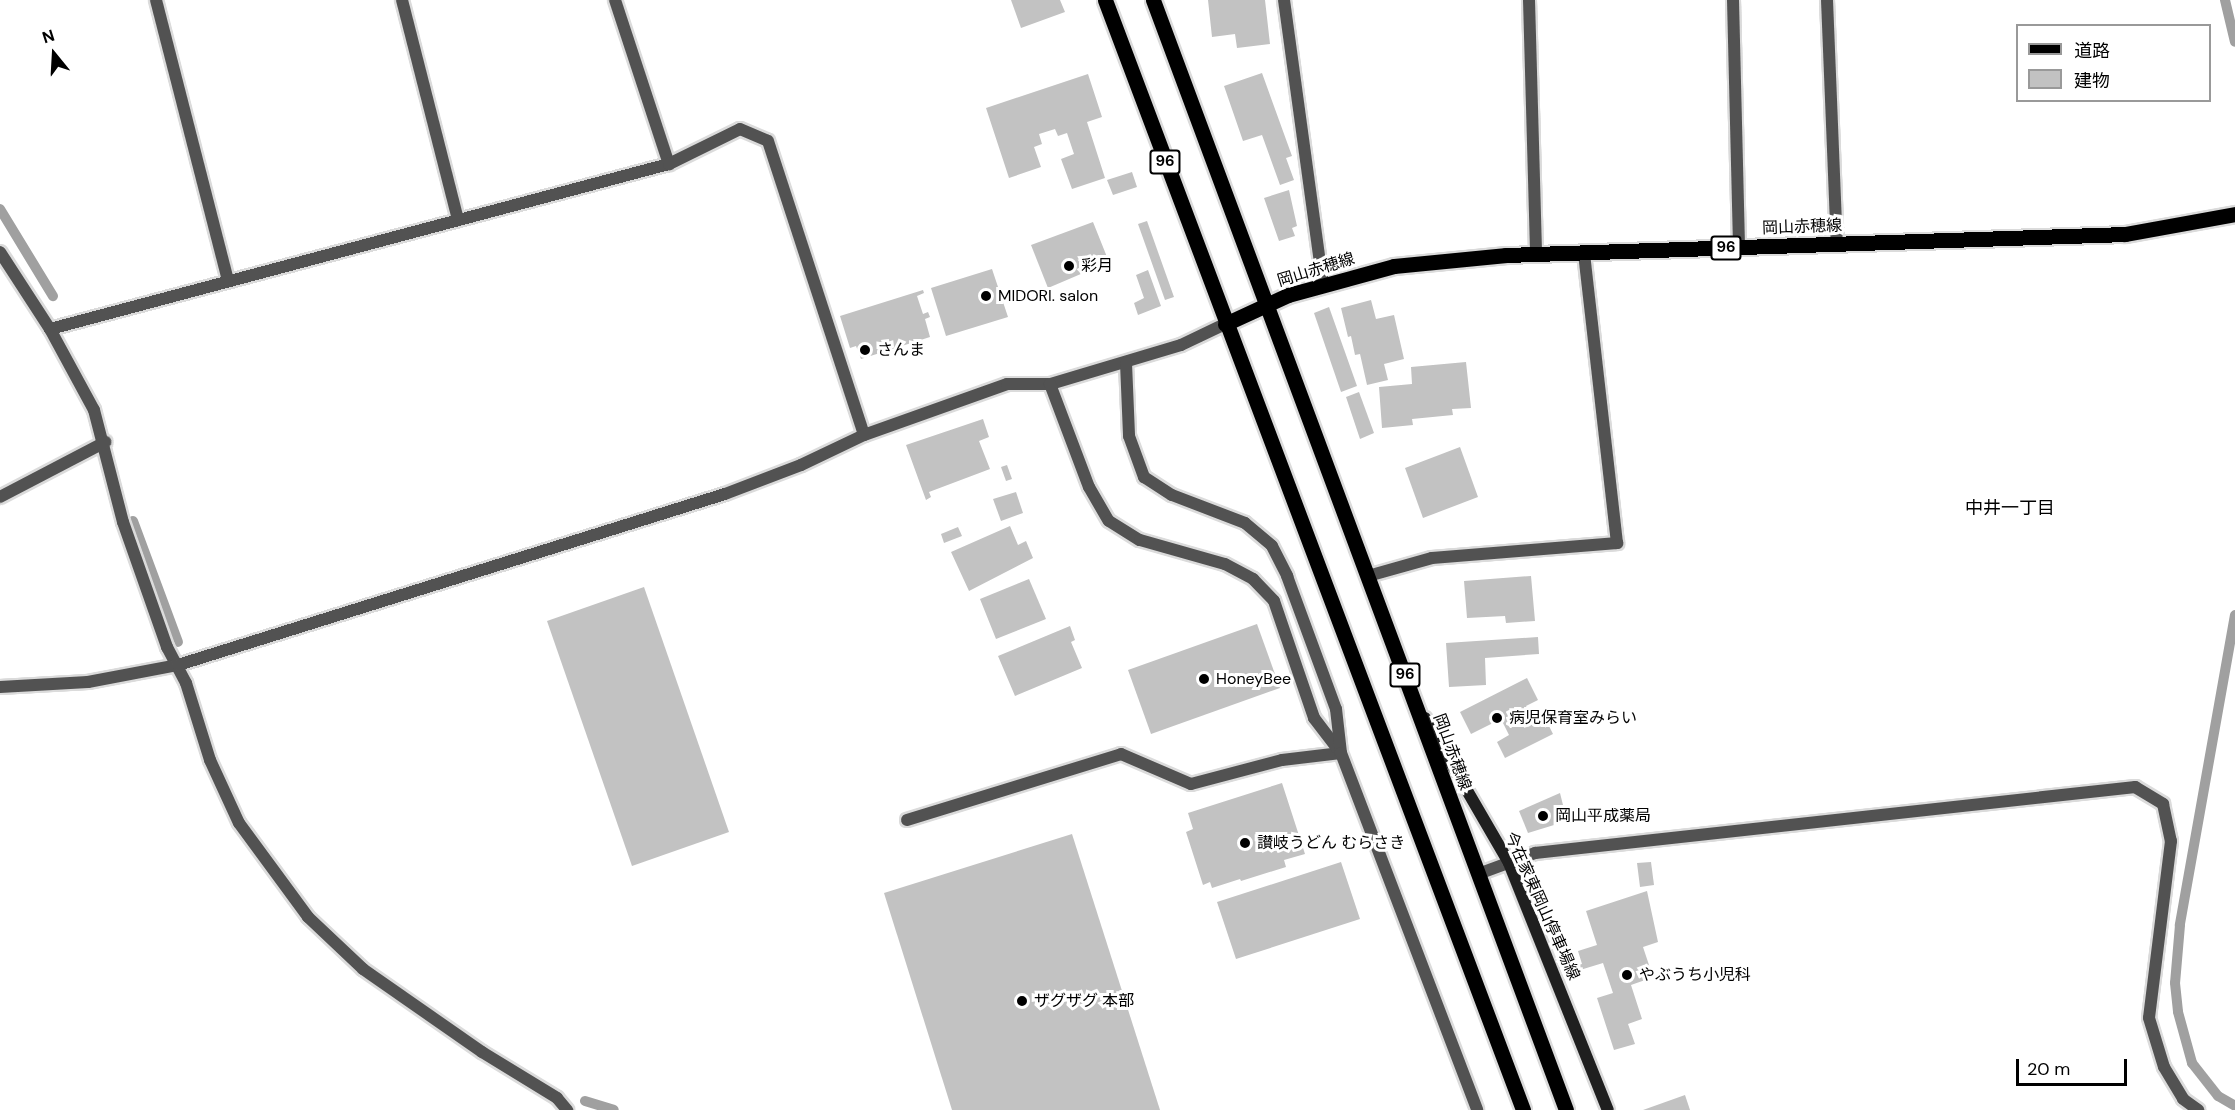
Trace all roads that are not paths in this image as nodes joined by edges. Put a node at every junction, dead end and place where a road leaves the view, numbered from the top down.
1 (156, 0) edge
2 (402, 0) edge
3 (615, 0) edge
4 (1105, 0) edge
5 (1153, 0) edge
6 (1284, 0) edge
7 (1529, 0) edge
8 (1732, 0) edge
9 (1827, 0) edge
10 (669, 164) junction
11 (2235, 214) edge
12 (458, 220) junction
13 (1837, 244) junction
14 (1739, 248) junction
15 (0, 252) edge
16 (1584, 252) junction
17 (1536, 254) junction
18 (228, 280) junction
19 (1323, 284) junction
20 (1268, 304) junction
21 (1225, 324) junction
22 (50, 329) junction
23 (1126, 363) junction
24 (1050, 384) junction
25 (864, 435) junction
26 (105, 442) junction
27 (0, 497) edge
28 (1368, 576) junction
29 (178, 665) junction
30 (0, 687) edge
31 (1411, 693) junction
32 (1341, 753) junction
33 (908, 820) dead end
34 (1509, 863) junction
35 (1478, 874) junction
36 (567, 1110) edge
37 (1477, 1110) edge
38 (1523, 1110) edge
39 (1566, 1110) edge
40 (1608, 1110) edge
41 (2198, 1110) edge

1 - 18 street
2 - 12 street
3 - 10 street
4 - 21 main road, 96
5 - 20 main road, 岡山赤穂線 / 96
6 - 19 street
7 - 17 street
8 - 14 street
9 - 13 street
10 - 12 street
10 - 25 street
11 - 13 main road, 岡山赤穂線 / 96
12 - 18 street
13 - 14 main road, 岡山赤穂線 / 96
14 - 16 main road, 岡山赤穂線 / 96
15 - 22 street
16 - 17 main road, 岡山赤穂線 / 96
16 - 28 street
17 - 19 main road, 岡山赤穂線 / 96
18 - 22 street
19 - 20 main road, 岡山赤穂線 / 96
20 - 21 main road, 岡山赤穂線 / 96
20 - 28 main road, 岡山赤穂線 / 96
21 - 23 street
21 - 38 main road, 96
22 - 26 street
23 - 24 street
23 - 32 street
24 - 25 street
24 - 32 street
25 - 29 street
26 - 27 street
26 - 29 street
28 - 31 main road, 岡山赤穂線 / 96
29 - 30 street
29 - 36 street
31 - 34 main road, 今在家東岡山停車場線
31 - 35 main road, 岡山赤穂線 / 96
32 - 33 street
32 - 37 street
34 - 35 street
34 - 40 main road, 今在家東岡山停車場線
34 - 41 street
35 - 39 main road, 岡山赤穂線 / 96

